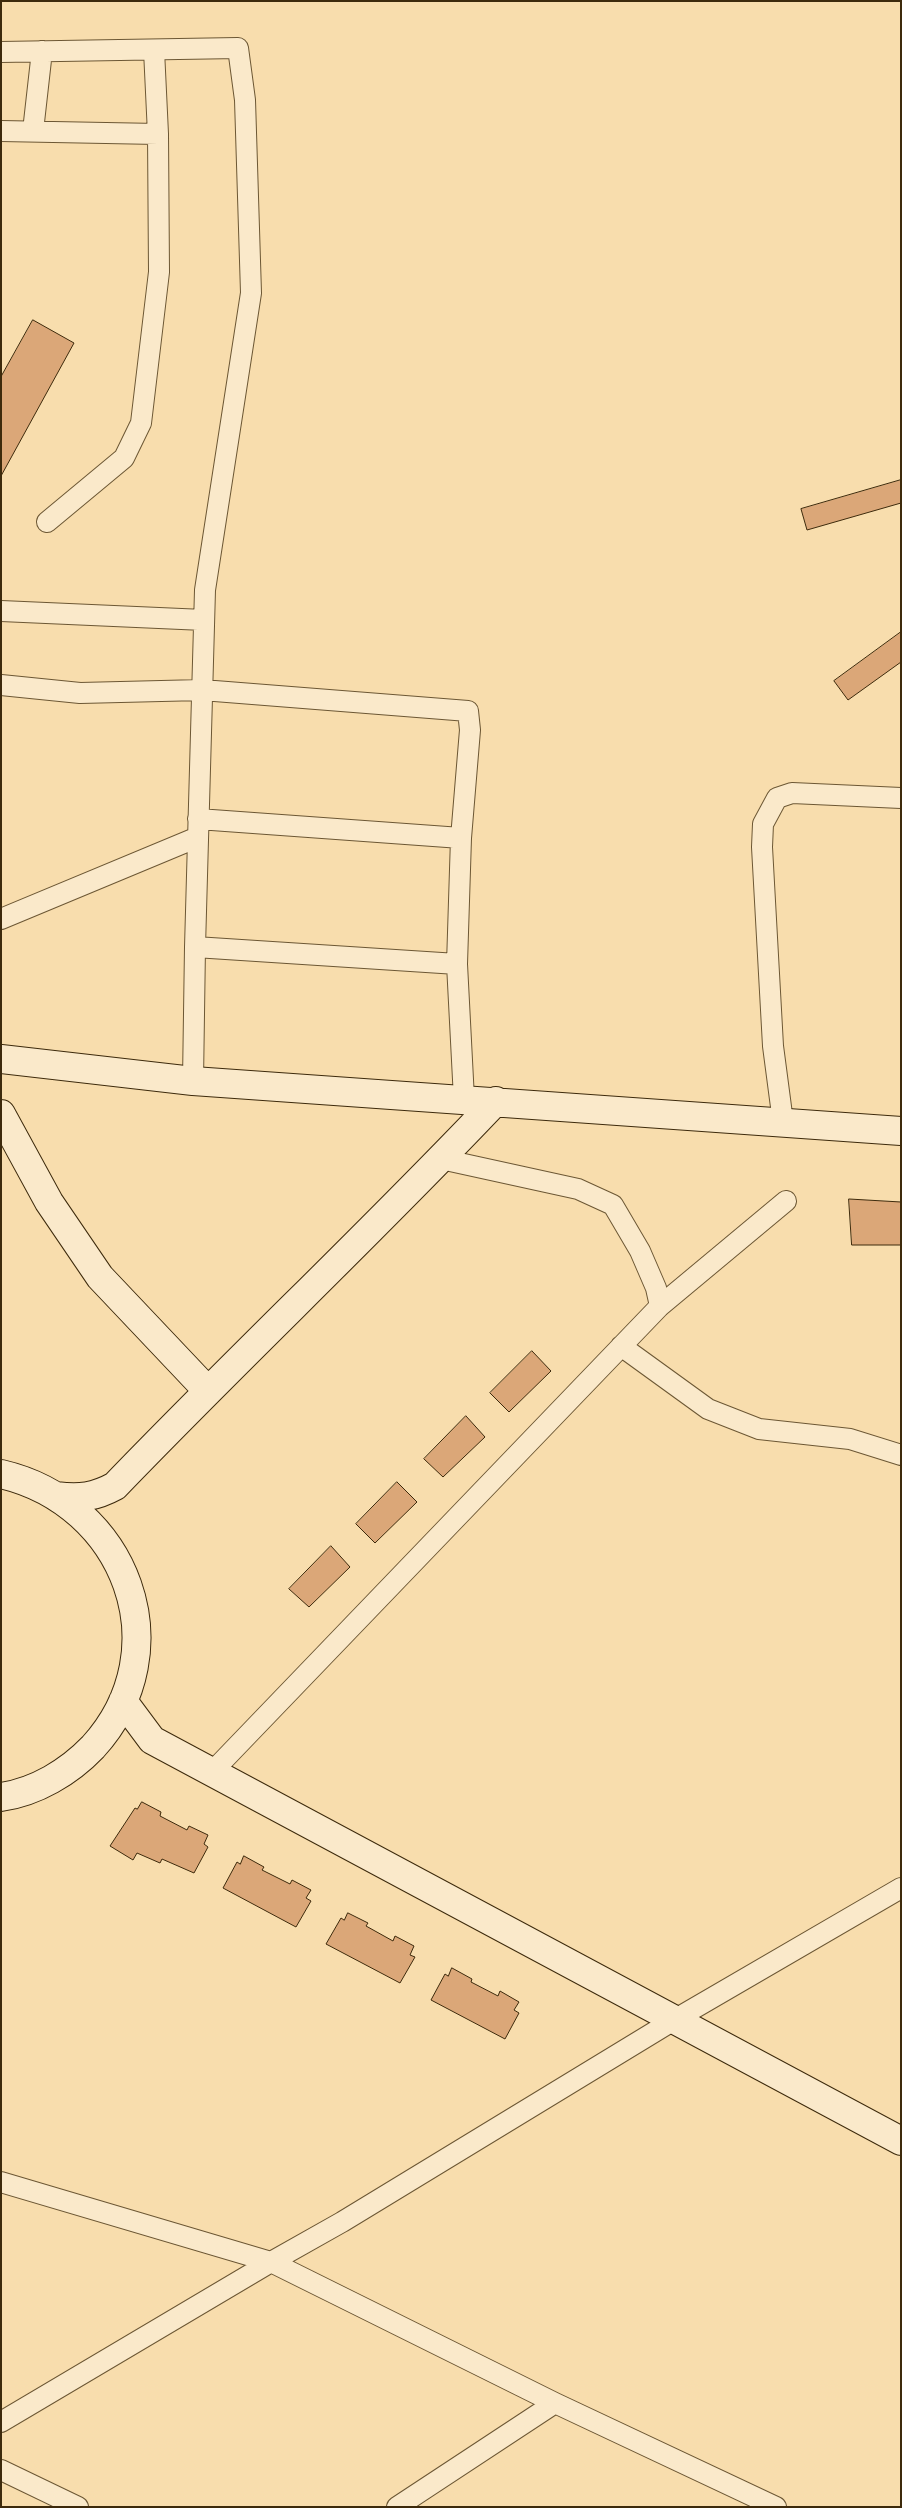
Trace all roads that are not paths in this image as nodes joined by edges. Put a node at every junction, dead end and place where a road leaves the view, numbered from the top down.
1 (154, 50) junction
2 (42, 51) junction
3 (1, 52) edge
4 (1, 131) edge
5 (33, 131) junction
6 (158, 134) junction
7 (47, 522) dead end
8 (1, 611) edge
9 (204, 620) junction
10 (1, 685) edge
11 (202, 690) junction
12 (901, 798) edge
13 (198, 828) junction
14 (461, 838) junction
15 (1, 919) edge
16 (195, 947) junction
17 (457, 964) junction
18 (1, 1059) edge
19 (193, 1080) junction
20 (464, 1099) junction
21 (496, 1101) junction
22 (1, 1114) edge
23 (783, 1122) junction
24 (901, 1131) edge
25 (441, 1159) junction
26 (786, 1201) dead end
27 (660, 1306) junction
28 (620, 1346) junction
29 (207, 1390) junction
30 (901, 1455) edge
31 (1, 1474) edge
32 (115, 1486) junction
33 (58, 1496) junction
34 (107, 1542) junction
35 (123, 1701) junction
36 (98, 1740) junction
37 (152, 1740) junction
38 (212, 1772) junction
39 (1, 1797) edge
40 (901, 1888) edge
41 (674, 2020) junction
42 (901, 2141) edge
43 (1, 2182) edge
44 (271, 2262) junction
45 (555, 2403) junction
46 (1, 2422) edge
47 (1, 2470) edge
48 (78, 2507) edge
49 (397, 2507) edge
50 (776, 2507) edge

1 - 2 street
1 - 6 street
1 - 9 street
2 - 3 street
2 - 5 street
4 - 5 street
5 - 6 street
6 - 7 street
8 - 9 street
9 - 11 street
10 - 11 street
11 - 13 street
11 - 14 street
12 - 23 street
13 - 14 street
13 - 15 street
13 - 16 street
14 - 17 street
16 - 17 street
16 - 19 street
17 - 20 street
18 - 19 street
19 - 20 street
20 - 21 street
21 - 23 street
21 - 25 street
22 - 29 street
23 - 24 street
25 - 27 street
25 - 29 street
26 - 27 street
27 - 28 street
28 - 30 street
28 - 38 street
29 - 32 street
31 - 33 street
32 - 33 street
32 - 34 street
33 - 34 street
34 - 35 street
35 - 36 street
35 - 37 street
36 - 37 street
36 - 39 street
37 - 38 street
38 - 41 street
40 - 41 street
41 - 42 street
41 - 44 street
43 - 44 street
44 - 45 street
44 - 46 street
45 - 49 street
45 - 50 street
47 - 48 street

